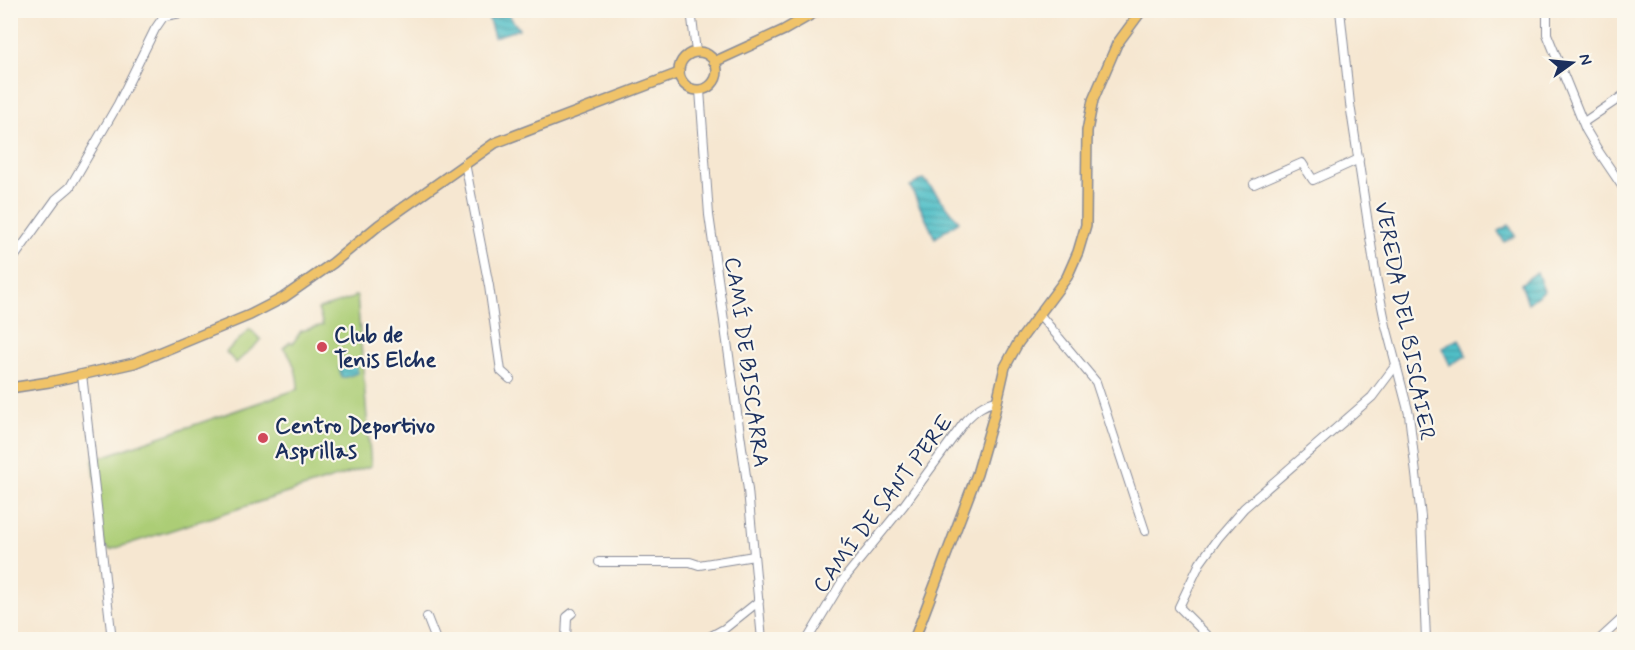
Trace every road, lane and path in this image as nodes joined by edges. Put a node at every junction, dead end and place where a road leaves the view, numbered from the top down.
1 (197, 10) edge
2 (691, 10) edge
3 (819, 10) edge
4 (1142, 10) edge
5 (1340, 10) edge
6 (1547, 10) edge
7 (166, 13) edge
8 (696, 52) junction
9 (714, 62) junction
10 (679, 73) junction
11 (700, 90) junction
12 (1624, 95) edge
13 (1584, 122) junction
14 (1359, 159) junction
15 (465, 163) junction
16 (1254, 184) dead end
17 (1624, 189) edge
18 (10, 263) edge
19 (1040, 315) junction
20 (1396, 365) junction
21 (82, 375) junction
22 (510, 379) dead end
23 (10, 388) edge
24 (997, 401) junction
25 (1145, 531) dead end
26 (754, 556) junction
27 (599, 562) dead end
28 (759, 601) junction
29 (572, 613) dead end
30 (427, 617) dead end
31 (1624, 617) edge
32 (112, 639) edge
33 (436, 639) edge
34 (566, 639) edge
35 (704, 639) edge
36 (762, 639) edge
37 (807, 639) edge
38 (914, 639) edge
39 (1212, 639) edge
40 (1426, 639) edge
41 (1599, 639) edge

1 - 7 street
2 - 8 street
3 - 9 main road
4 - 19 main road
5 - 14 street, VEREDA DEL BISCAIER
6 - 13 street
7 - 18 street
8 - 9 main road
8 - 10 main road
9 - 11 main road
10 - 11 main road
10 - 15 main road
11 - 26 street, CAMÍ DE BISCARRA
12 - 13 street
13 - 17 street
14 - 16 street
14 - 20 street, VEREDA DEL BISCAIER
15 - 21 main road
15 - 22 street
19 - 24 main road
19 - 25 street
20 - 39 street
20 - 40 street, VEREDA DEL BISCAIER
21 - 23 main road
21 - 32 street
24 - 37 street, CAMÍ DE SANT PERE
24 - 38 main road
26 - 27 street
26 - 28 street, CAMÍ DE BISCARRA
28 - 35 street
28 - 36 street, CAMÍ DE BISCARRA
29 - 34 street
30 - 33 street
31 - 41 street

